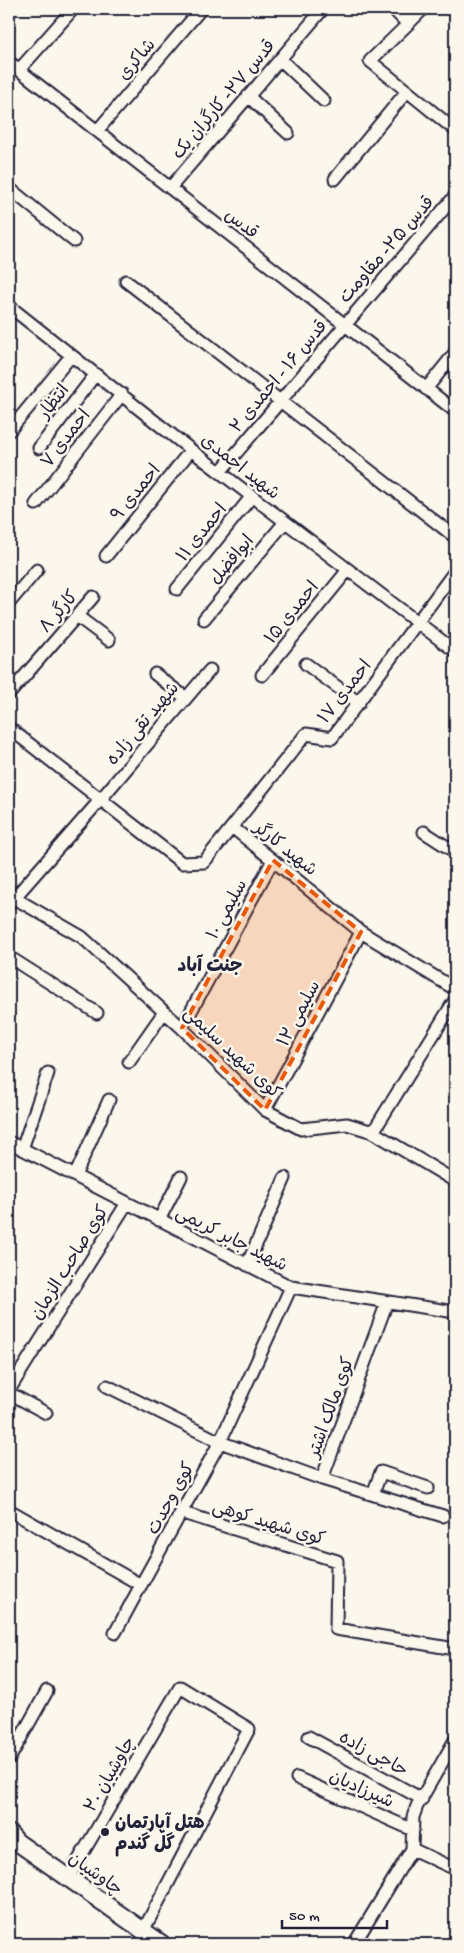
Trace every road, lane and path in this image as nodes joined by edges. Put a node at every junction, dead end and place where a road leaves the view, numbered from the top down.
1 (72, 9) edge
2 (201, 9) edge
3 (323, 9) edge
4 (393, 9) edge
5 (423, 9) edge
6 (408, 24) junction
7 (280, 59) junction
8 (9, 62) edge
9 (18, 70) junction
10 (407, 91) junction
11 (248, 96) junction
12 (324, 101) dead end
13 (455, 130) edge
14 (97, 131) junction
15 (288, 133) dead end
16 (335, 179) dead end
17 (9, 188) edge
18 (170, 188) junction
19 (455, 198) edge
20 (74, 241) dead end
21 (126, 281) dead end
22 (9, 306) edge
23 (344, 325) junction
24 (455, 353) edge
25 (71, 356) junction
26 (95, 375) junction
27 (426, 389) junction
28 (122, 394) junction
29 (280, 401) junction
30 (455, 411) edge
31 (9, 430) edge
32 (39, 448) dead end
33 (191, 450) junction
34 (220, 472) junction
35 (252, 496) junction
36 (36, 504) dead end
37 (285, 522) junction
38 (455, 538) edge
39 (106, 556) dead end
40 (37, 570) dead end
41 (348, 570) junction
42 (455, 571) edge
43 (177, 589) dead end
44 (94, 597) dead end
45 (9, 603) edge
46 (77, 616) junction
47 (204, 619) dead end
48 (417, 624) junction
49 (109, 640) dead end
50 (455, 651) edge
51 (306, 664) dead end
52 (210, 670) dead end
53 (155, 674) dead end
54 (262, 675) dead end
55 (9, 694) edge
56 (186, 698) junction
57 (359, 702) junction
58 (9, 728) edge
59 (101, 799) junction
60 (232, 827) junction
61 (424, 832) dead end
62 (455, 852) edge
63 (273, 860) junction
64 (10, 899) edge
65 (361, 932) junction
66 (9, 957) edge
67 (455, 989) edge
68 (455, 1000) edge
69 (164, 1012) junction
70 (97, 1014) dead end
71 (182, 1028) junction
72 (129, 1062) dead end
73 (48, 1073) dead end
74 (109, 1100) dead end
75 (265, 1110) junction
76 (373, 1132) junction
77 (9, 1142) edge
78 (22, 1149) junction
79 (75, 1176) junction
80 (181, 1177) dead end
81 (285, 1178) dead end
82 (455, 1181) edge
83 (127, 1203) junction
84 (159, 1220) junction
85 (247, 1265) junction
86 (290, 1288) junction
87 (387, 1302) junction
88 (455, 1312) edge
89 (107, 1386) dead end
90 (9, 1391) edge
91 (46, 1414) dead end
92 (220, 1442) junction
93 (322, 1479) junction
94 (428, 1488) dead end
95 (374, 1494) junction
96 (9, 1510) edge
97 (183, 1513) junction
98 (444, 1516) dead end
99 (141, 1585) junction
100 (115, 1633) dead end
101 (455, 1649) edge
102 (47, 1691) dead end
103 (309, 1737) dead end
104 (455, 1740) edge
105 (453, 1752) edge
106 (9, 1759) edge
107 (297, 1778) dead end
108 (422, 1799) junction
109 (412, 1830) junction
110 (9, 1833) edge
111 (412, 1849) junction
112 (455, 1869) edge
113 (68, 1878) junction
114 (143, 1931) junction
115 (162, 1944) edge
116 (354, 1944) edge

1 - 9 street
2 - 14 street, شاکری
3 - 7 street, قدس ۲۷- کارگران یک
4 - 6 street
5 - 6 street
6 - 10 street
7 - 11 street, قدس ۲۷- کارگران یک
7 - 12 street
8 - 9 street, قدس
9 - 14 street, قدس
10 - 13 street
10 - 16 street
11 - 15 street
11 - 18 street, قدس ۲۷- کارگران یک
14 - 18 street, قدس
17 - 20 street
18 - 23 street, قدس
19 - 23 street, قدس ۲۵- مقاومت
21 - 29 street
22 - 25 street, شهید احمدی
23 - 27 street, قدس
23 - 29 street, قدس ۱۶ - احمدی ۲
24 - 27 street
25 - 26 street, شهید احمدی
25 - 31 street
26 - 28 street, شهید احمدی
26 - 32 street, انتظار
27 - 30 street, قدس
28 - 33 street, شهید احمدی
28 - 36 street, احمدی ۷
29 - 34 street, قدس ۱۶ - احمدی ۲
29 - 38 street
33 - 34 street, شهید احمدی
33 - 39 street, احمدی ۹
34 - 35 street, شهید احمدی
35 - 37 street, شهید احمدی
35 - 43 street, احمدی ۱۱
37 - 41 street, شهید احمدی
37 - 47 street, ابوافضل
40 - 45 street
41 - 48 street, شهید احمدی
41 - 54 street, احمدی ۱۵
42 - 48 street, احمدی ۱۷
44 - 46 street, کارگر ۸
46 - 49 street
46 - 55 street, کارگر ۸
48 - 50 street, شهید احمدی
48 - 57 street, احمدی ۱۷
51 - 57 street
52 - 56 street, شهید تقی زاده
53 - 56 street
56 - 59 street, شهید تقی زاده
57 - 60 street, احمدی ۱۷
58 - 59 street, شهید کارگر
59 - 60 street, شهید کارگر
59 - 64 street, شهید تقی زاده
60 - 63 street, شهید کارگر
61 - 62 street
63 - 65 street, شهید کارگر
63 - 71 street, سلیمی ۱۰
64 - 69 street, کوی شهید سلیمی
65 - 67 street, شهید کارگر
65 - 75 street, سلیمی ۱۲
66 - 70 street
68 - 76 street
69 - 71 street, کوی شهید سلیمی
69 - 72 street
71 - 75 street, کوی شهید سلیمی
73 - 78 street
74 - 79 street
75 - 76 street, کوی شهید سلیمی
76 - 82 street, کوی شهید سلیمی
77 - 78 street, شهید جابر کریمی
78 - 79 street, شهید جابر کریمی
79 - 83 street, شهید جابر کریمی
80 - 84 street
81 - 85 street
83 - 84 street, شهید جابر کریمی
83 - 90 street, کوی صاحب الزمان
84 - 85 street, شهید جابر کریمی
85 - 86 street, شهید جابر کریمی
86 - 87 street, شهید جابر کریمی
86 - 92 street, کوی وحدت
87 - 88 street, شهید جابر کریمی
87 - 93 street, کوی مالک اشتر
89 - 92 street, کوی مالک اشتر
90 - 91 street
92 - 93 street, کوی مالک اشتر
92 - 97 street, کوی وحدت
93 - 95 street
94 - 95 street
95 - 98 street
96 - 99 street
97 - 99 street, کوی وحدت
97 - 101 street, کوی شهید کوهی
99 - 100 street, کوی وحدت
102 - 106 street
103 - 108 street, حاجی زاده
104 - 105 street
105 - 108 street
107 - 109 street, شیرزادیان
108 - 109 street
109 - 111 street
110 - 113 main road, چاوشیان
111 - 112 street
111 - 116 street
113 - 114 main road, چاوشیان
113 - 114 street, چاوشیان ۲۰
114 - 115 main road, چاوشیان

